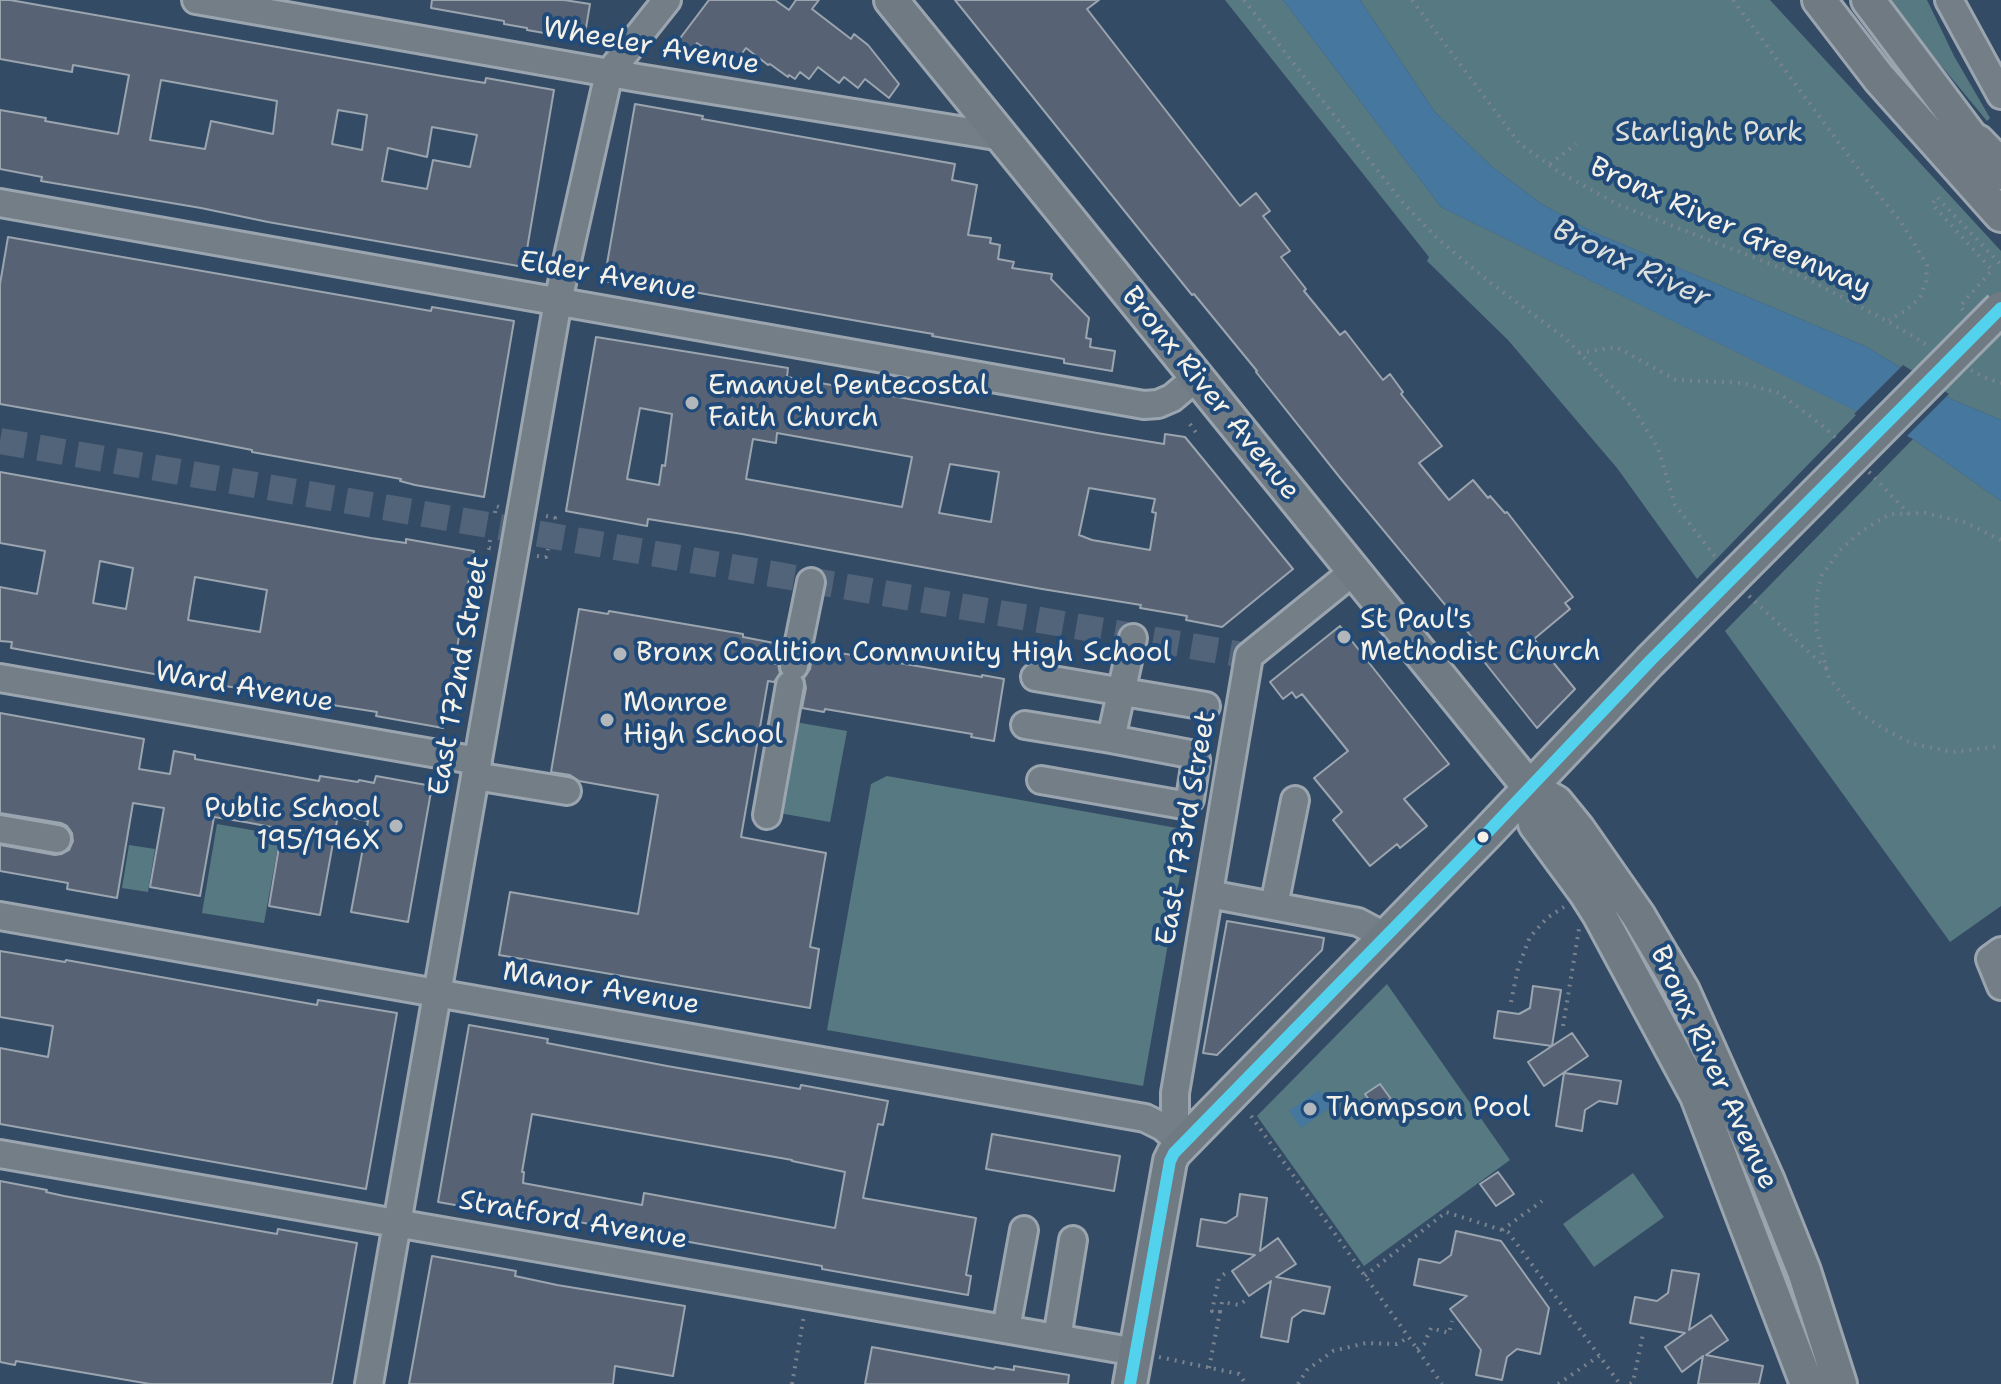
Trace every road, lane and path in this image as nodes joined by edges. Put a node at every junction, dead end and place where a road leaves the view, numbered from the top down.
1 (196, 0) edge
2 (667, 0) edge
3 (891, 0) edge
4 (1244, 0) edge
5 (1412, 0) edge
6 (1733, 0) edge
7 (1819, 0) edge
8 (1868, 0) edge
9 (1949, 0) edge
10 (609, 73) junction
11 (2001, 95) edge
12 (1002, 137) junction
13 (1576, 144) dead end
14 (1988, 157) edge
15 (1549, 165) junction
16 (2001, 177) edge
17 (0, 203) edge
18 (2001, 215) edge
19 (2001, 265) edge
20 (558, 301) junction
21 (2001, 308) edge
22 (1968, 314) dead end
23 (1887, 321) junction
24 (1935, 350) dead end
25 (1579, 353) junction
26 (1960, 364) dead end
27 (1197, 377) junction
28 (2001, 383) edge
29 (1190, 424) dead end
30 (1197, 434) dead end
31 (1846, 449) dead end
32 (1867, 470) dead end
33 (496, 506) dead end
34 (495, 513) dead end
35 (1909, 514) junction
36 (546, 516) dead end
37 (553, 523) dead end
38 (490, 540) dead end
39 (2001, 540) edge
40 (489, 548) dead end
41 (548, 549) dead end
42 (537, 556) dead end
43 (1720, 561) dead end
44 (1354, 571) junction
45 (811, 582) dead end
46 (1747, 593) dead end
47 (1133, 638) dead end
48 (1827, 669) junction
49 (1035, 677) dead end
50 (0, 678) edge
51 (1122, 691) junction
52 (1206, 706) dead end
53 (1025, 725) dead end
54 (1111, 739) junction
55 (2001, 746) edge
56 (477, 768) junction
57 (1041, 780) dead end
58 (1529, 787) junction
59 (567, 791) dead end
60 (1295, 800) dead end
61 (767, 815) dead end
62 (0, 829) edge
63 (57, 839) dead end
64 (1209, 894) junction
65 (1274, 906) junction
66 (1565, 906) dead end
67 (0, 916) edge
68 (1579, 928) dead end
69 (1386, 937) junction
70 (2001, 951) edge
71 (2001, 986) edge
72 (438, 993) junction
73 (1511, 1002) dead end
74 (1563, 1026) dead end
75 (1251, 1116) dead end
76 (1182, 1144) junction
77 (0, 1154) edge
78 (1542, 1201) dead end
79 (397, 1223) junction
80 (1024, 1230) dead end
81 (1502, 1230) junction
82 (1073, 1240) dead end
83 (1227, 1272) dead end
84 (1365, 1276) junction
85 (807, 1295) junction
86 (1246, 1300) dead end
87 (1220, 1312) junction
88 (1452, 1321) dead end
89 (1006, 1329) junction
90 (1643, 1334) dead end
91 (1409, 1337) junction
92 (1057, 1338) junction
93 (1417, 1349) junction
94 (1136, 1352) junction
95 (1599, 1356) junction
96 (1209, 1368) junction
97 (369, 1384) edge
98 (792, 1384) edge
99 (1130, 1384) edge
100 (1246, 1384) edge
101 (1298, 1384) edge
102 (1442, 1384) edge
103 (1558, 1384) edge
104 (1620, 1384) edge
105 (1630, 1384) edge
106 (1807, 1384) edge
107 (1840, 1384) edge

1 - 10 street, Wheeler Avenue
2 - 10 street, East 172nd Street
3 - 12 main road, Bronx River Avenue
4 - 25 path
5 - 15 path, Bronx River Greenway
6 - 23 path
7 - 18 main road
8 - 14 main road
9 - 11 street
10 - 12 street, Wheeler Avenue
10 - 20 street, East 172nd Street
12 - 27 main road, Bronx River Avenue
13 - 15 path
14 - 16 main road
15 - 23 path, Bronx River Greenway
17 - 20 street, Elder Avenue
19 - 22 path
20 - 27 street, Elder Avenue
20 - 56 street, East 172nd Street
21 - 58 main road, bridge
23 - 24 path, Bronx River Greenway
25 - 31 path
25 - 43 path
26 - 28 path
27 - 44 main road, Bronx River Avenue
29 - 30 path
32 - 35 path
33 - 34 path
35 - 39 path
35 - 48 path
36 - 37 path
38 - 40 path
41 - 42 path
44 - 58 main road, Bronx River Avenue
44 - 64 street, East 173rd Street
45 - 61 street
46 - 48 path
47 - 51 street
48 - 55 path
49 - 51 street
50 - 56 street, Ward Avenue
51 - 52 street
51 - 54 street
53 - 54 street
54 - 57 street
56 - 59 street, Ward Avenue
56 - 72 street, East 172nd Street
58 - 69 main road
58 - 106 main road, Bronx River Avenue
58 - 107 main road, Bronx River Avenue
60 - 65 street
62 - 63 street
64 - 65 street
64 - 76 street, East 173rd Street
65 - 69 street
66 - 73 path
67 - 72 street, Manor Avenue
68 - 74 path
69 - 76 main road
70 - 71 street
72 - 76 street, Manor Avenue
72 - 79 street, East 172nd Street
75 - 84 path
76 - 94 main road
77 - 79 street, Stratford Avenue
78 - 81 path
79 - 85 street, Stratford Avenue
79 - 97 street, East 172nd Street
80 - 89 street
81 - 84 path
81 - 95 path
82 - 92 street
83 - 87 path
84 - 91 path
85 - 89 street, Stratford Avenue
85 - 98 path
86 - 87 path
87 - 96 path
88 - 93 path
89 - 92 street, Stratford Avenue
90 - 105 path
91 - 93 path
91 - 101 path
92 - 94 street, Stratford Avenue
93 - 102 path
94 - 96 path
94 - 99 main road
95 - 103 path
95 - 104 path
96 - 100 path

